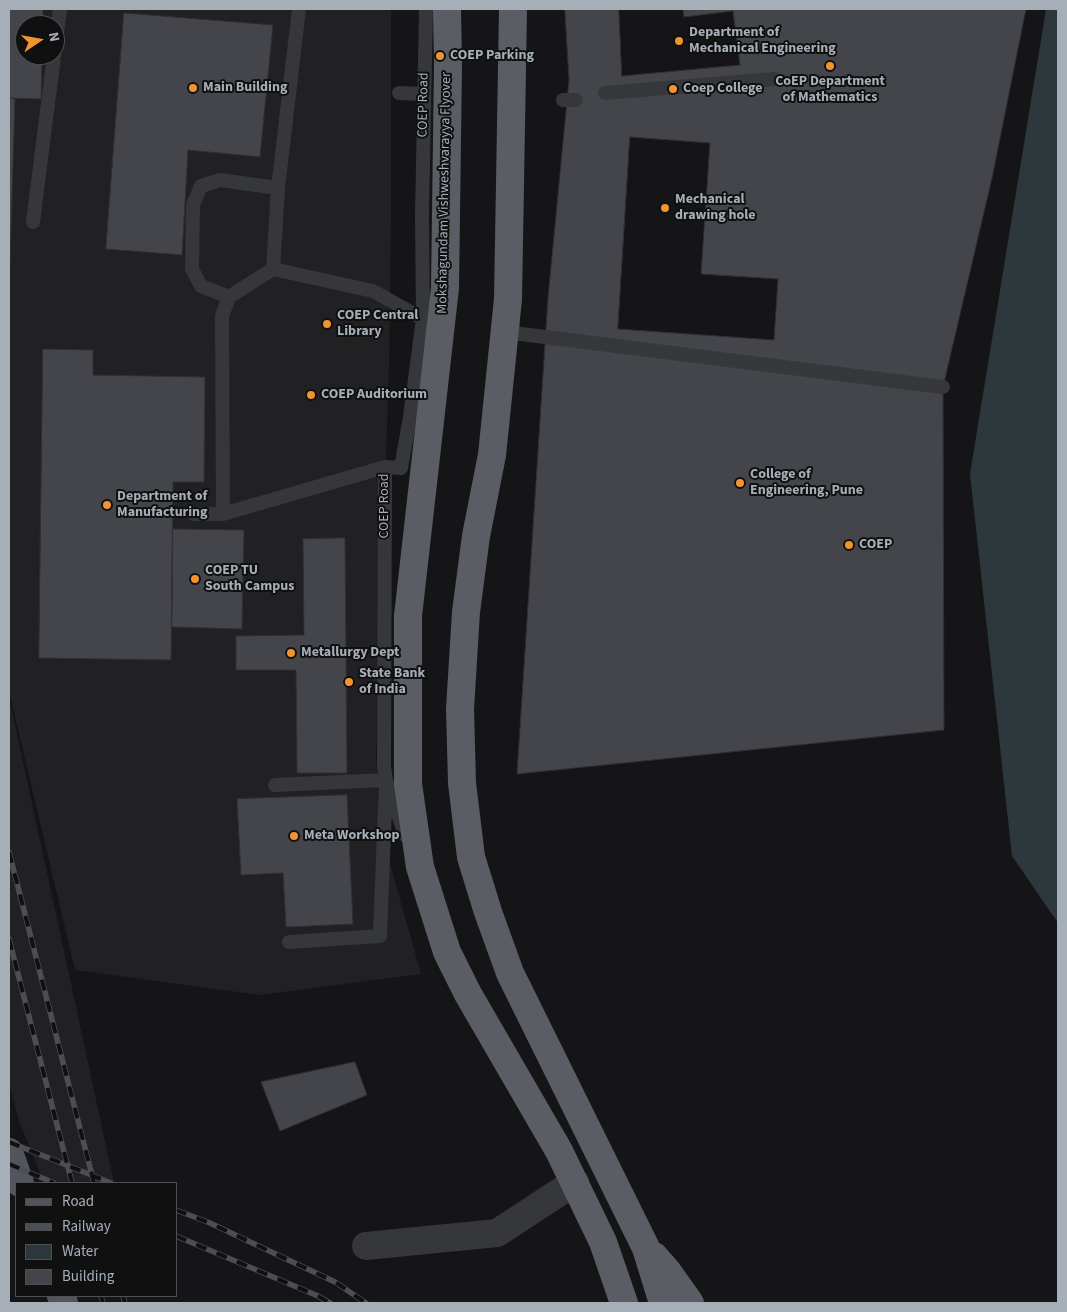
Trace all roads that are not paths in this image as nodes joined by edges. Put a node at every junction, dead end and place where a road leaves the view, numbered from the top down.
1 (60, 9) edge
2 (299, 9) edge
3 (426, 9) edge
4 (447, 9) edge
5 (513, 9) edge
6 (775, 79) dead end
7 (399, 93) dead end
8 (606, 93) dead end
9 (424, 94) junction
10 (278, 188) junction
11 (33, 222) dead end
12 (273, 269) junction
13 (229, 296) junction
14 (423, 318) junction
15 (505, 332) junction
16 (943, 387) dead end
17 (385, 467) junction
18 (194, 514) dead end
19 (223, 514) junction
20 (386, 780) junction
21 (275, 785) dead end
22 (289, 942) dead end
23 (446, 952) junction
24 (9, 1152) edge
25 (20, 1182) edge
26 (575, 1182) junction
27 (366, 1246) dead end
28 (646, 1248) junction
29 (624, 1303) edge
30 (663, 1303) edge
31 (690, 1303) edge

1 - 11 lane
2 - 10 lane
3 - 9 lane, COEP Road
4 - 23 highway, Mokshagundam Vishweshvarayya Flyover, bridge
5 - 15 highway
6 - 8 lane
7 - 9 lane
9 - 14 lane, COEP Road
10 - 12 lane
10 - 13 lane
12 - 13 lane
12 - 14 lane
13 - 19 lane
14 - 17 lane, COEP Road
15 - 16 lane
15 - 28 highway
17 - 19 lane
17 - 20 lane, COEP Road
18 - 19 lane
20 - 21 lane
20 - 22 lane
20 - 23 lane, COEP Road
23 - 26 highway, Mokshagundam Vishweshvarayya Flyover
24 - 25 main road
26 - 27 street
26 - 29 highway, Mokshagundam Vishweshvarayya Flyover
28 - 30 highway
28 - 31 highway

